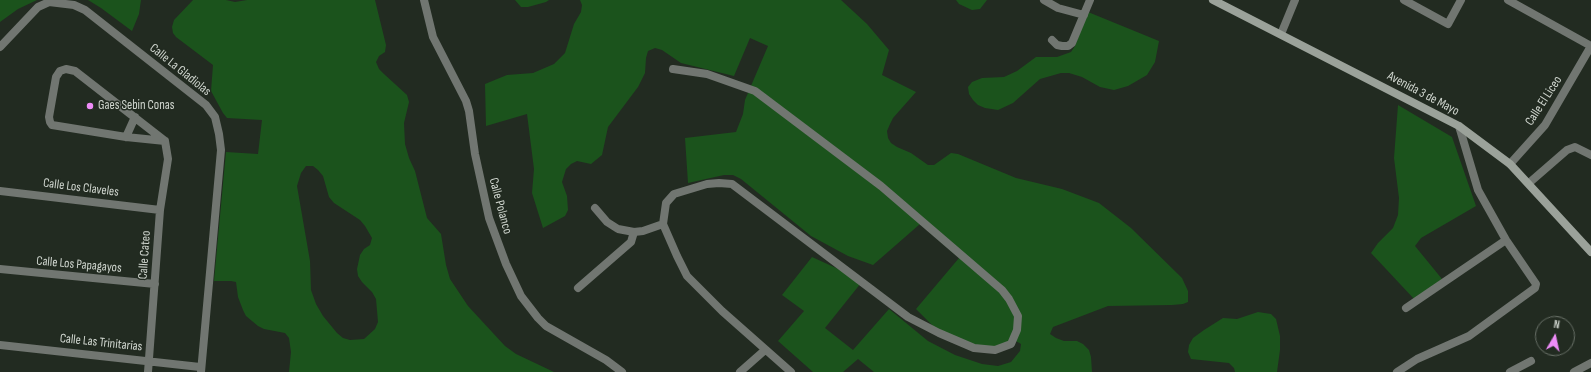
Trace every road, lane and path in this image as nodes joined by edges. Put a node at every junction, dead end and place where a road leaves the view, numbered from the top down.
1 (424, 0) edge
2 (1044, 0) edge
3 (1090, 0) edge
4 (1213, 0) edge
5 (1296, 0) edge
6 (1404, 0) edge
7 (1461, 0) edge
8 (1508, 0) edge
9 (1084, 15) junction
10 (1281, 34) junction
11 (1052, 40) dead end
12 (1591, 46) edge
13 (0, 48) edge
14 (673, 69) dead end
15 (135, 117) junction
16 (1458, 126) junction
17 (126, 137) junction
18 (166, 141) junction
19 (1591, 155) edge
20 (1510, 164) junction
21 (1530, 183) junction
22 (0, 191) edge
23 (595, 208) dead end
24 (160, 210) junction
25 (663, 224) junction
26 (634, 232) junction
27 (1506, 240) junction
28 (1591, 252) edge
29 (0, 269) edge
30 (156, 284) junction
31 (578, 288) dead end
32 (1406, 308) dead end
33 (0, 345) edge
34 (765, 350) junction
35 (149, 360) junction
36 (1531, 360) dead end
37 (1591, 363) edge
38 (201, 369) edge
39 (148, 372) edge
40 (622, 372) edge
41 (740, 372) edge
42 (791, 372) edge
43 (1397, 372) edge
44 (1510, 372) edge
45 (1574, 372) edge

1 - 40 street, Calle Polanco
2 - 9 street
3 - 9 street
4 - 10 street, Avenida 3 de Mayo
5 - 10 street
6 - 7 street
8 - 12 street
9 - 11 street
10 - 16 street, Avenida 3 de Mayo
12 - 20 street, Calle El Liceo
13 - 38 street, Calle La Gladiolas
14 - 25 street
15 - 17 street
15 - 17 street
15 - 18 street
16 - 20 street, Avenida 3 de Mayo
16 - 27 street
17 - 18 street
18 - 24 street, Calle Cateo
19 - 21 street
20 - 21 street, Avenida 3 de Mayo
21 - 28 street, Avenida 3 de Mayo
22 - 24 street, Calle Los Claveles
23 - 26 street
24 - 30 street, Calle Cateo
25 - 26 street
25 - 34 street
26 - 31 street
27 - 32 street
27 - 43 street
29 - 30 street, Calle Los Papagayos
30 - 35 street, Calle Cateo
33 - 35 street, Calle Las Trinitarias
34 - 41 street
34 - 42 street
35 - 38 street, Calle Las Trinitarias
35 - 39 street, Calle Cateo
36 - 44 street
37 - 45 street

